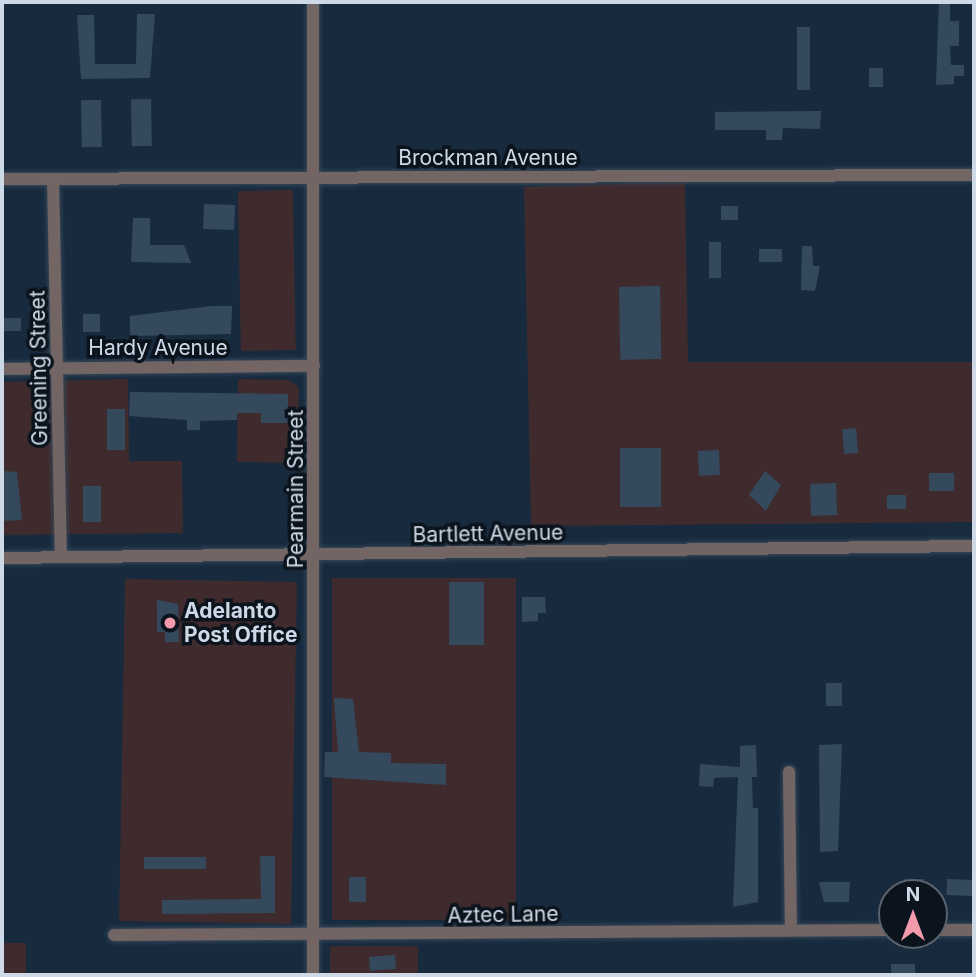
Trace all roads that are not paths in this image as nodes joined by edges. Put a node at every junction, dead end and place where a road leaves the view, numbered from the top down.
1 (313, 2) edge
2 (974, 175) edge
3 (313, 178) junction
4 (2, 179) edge
5 (53, 179) junction
6 (314, 366) junction
7 (59, 368) junction
8 (2, 369) edge
9 (974, 545) edge
10 (315, 556) junction
11 (61, 557) junction
12 (2, 558) edge
13 (789, 772) dead end
14 (791, 930) junction
15 (878, 930) edge
16 (948, 930) edge
17 (974, 930) edge
18 (114, 934) dead end
19 (313, 937) junction
20 (313, 975) edge

1 - 3 street, Pearmain Street
2 - 3 street, Brockman Avenue
3 - 5 street, Brockman Avenue
3 - 6 street, Pearmain Street
4 - 5 street, Brockman Avenue
5 - 7 street, Greening Street
6 - 7 street, Hardy Avenue
6 - 10 street, Pearmain Street
7 - 8 street, Hardy Avenue
7 - 11 street, Greening Street
9 - 10 street, Bartlett Avenue
10 - 11 street, Bartlett Avenue
10 - 19 street, Pearmain Street
11 - 12 street, Bartlett Avenue
13 - 14 street
14 - 15 street, Aztec Lane
14 - 19 street, Aztec Lane
16 - 17 street
18 - 19 street, Aztec Lane
19 - 20 street, Pearmain Street

